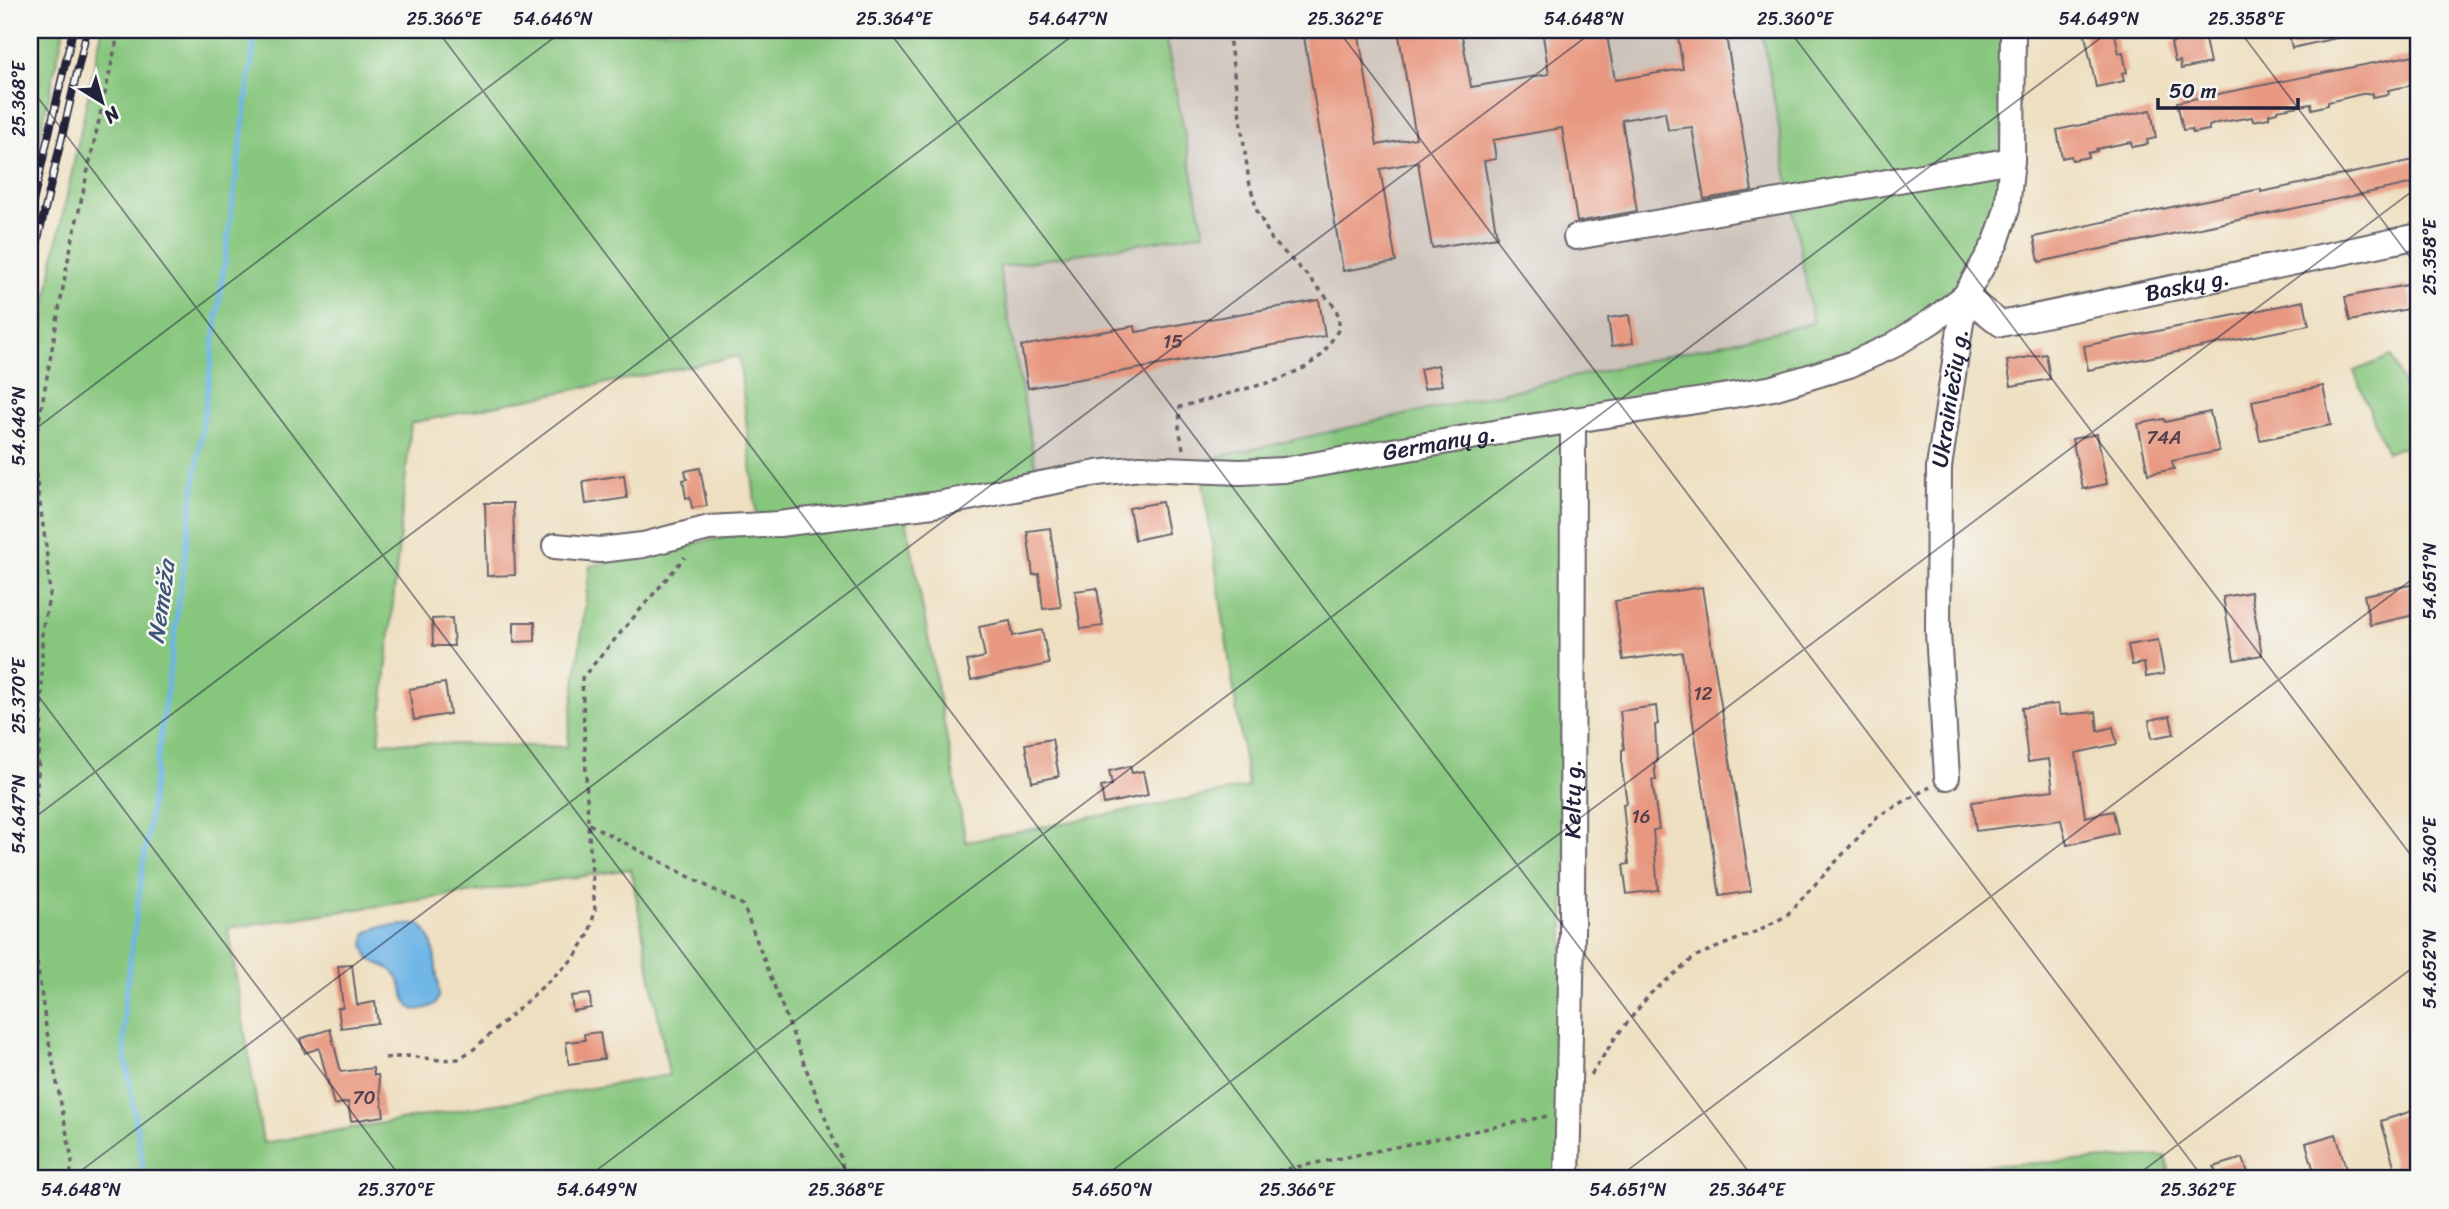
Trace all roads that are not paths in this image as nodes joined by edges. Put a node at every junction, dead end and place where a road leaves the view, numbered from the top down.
1 (2012, 30) edge
2 (2012, 160) junction
3 (2419, 236) edge
4 (1576, 237) dead end
5 (1965, 296) junction
6 (1573, 420) junction
7 (555, 545) dead end
8 (1947, 777) road end
9 (1567, 1179) edge

1 - 2 street, Ukrainiečių g.
2 - 4 street
2 - 5 street, Ukrainiečių g.
3 - 5 street, Baskų g.
5 - 6 street, Germanų g.
5 - 8 street, Ukrainiečių g.
6 - 7 street, Germanų g.
6 - 9 street, Keltų g.

